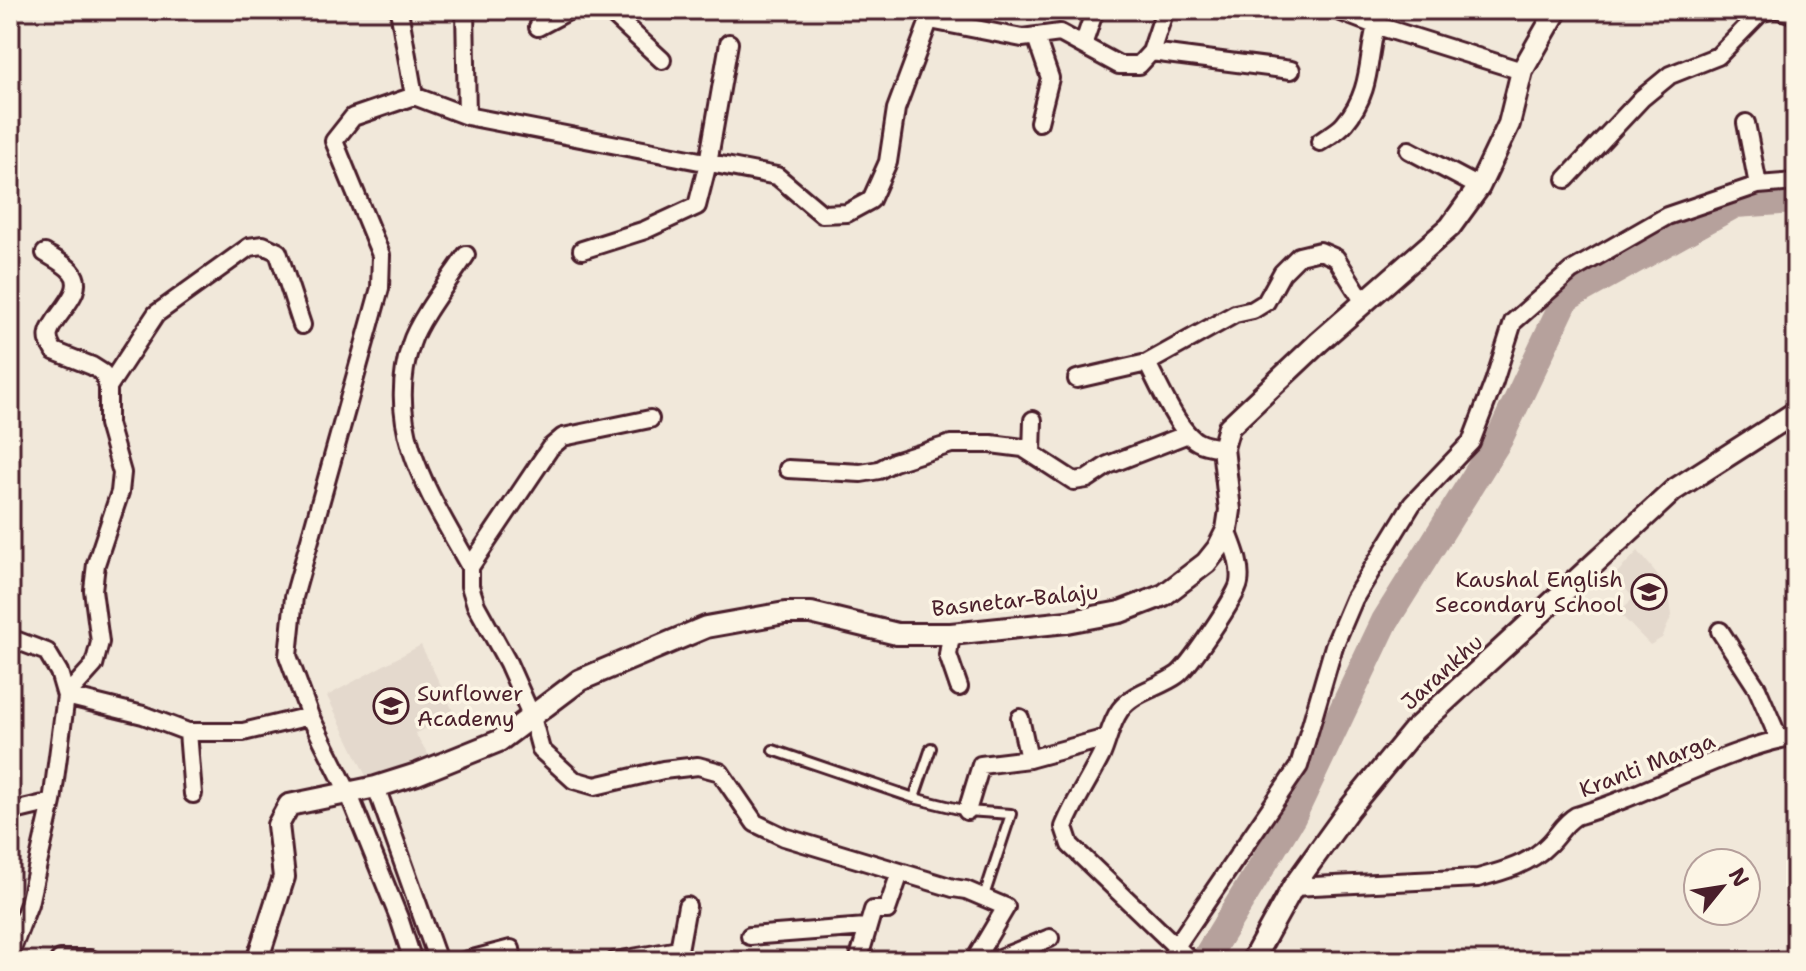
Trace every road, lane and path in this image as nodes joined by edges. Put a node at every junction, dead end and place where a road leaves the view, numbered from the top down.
1 (399, 10) edge
2 (465, 10) edge
3 (570, 10) edge
4 (608, 10) edge
5 (1095, 10) edge
6 (1165, 10) edge
7 (1336, 10) edge
8 (1557, 10) edge
9 (1769, 10) edge
10 (1780, 10) edge
11 (931, 15) edge
12 (1796, 15) edge
13 (1378, 18) edge
14 (538, 27) dead end
15 (1036, 37) junction
16 (729, 43) dead end
17 (1083, 45) junction
18 (1151, 52) junction
19 (662, 60) dead end
20 (1291, 70) dead end
21 (1522, 71) junction
22 (414, 96) junction
23 (467, 116) junction
24 (1039, 122) dead end
25 (1746, 123) dead end
26 (1320, 142) dead end
27 (1409, 150) dead end
28 (708, 163) junction
29 (1566, 179) dead end
30 (1796, 182) edge
31 (1758, 185) junction
32 (1479, 187) junction
33 (582, 250) dead end
34 (45, 253) dead end
35 (466, 255) dead end
36 (1365, 304) junction
37 (302, 325) dead end
38 (1147, 363) junction
39 (1077, 379) dead end
40 (108, 387) junction
41 (1796, 412) edge
42 (650, 419) dead end
43 (1033, 420) dead end
44 (1188, 434) junction
45 (1223, 448) junction
46 (1032, 453) junction
47 (788, 469) dead end
48 (1227, 530) junction
49 (470, 567) junction
50 (1720, 631) dead end
51 (951, 634) junction
52 (10, 638) edge
53 (959, 687) dead end
54 (66, 696) junction
55 (310, 716) junction
56 (532, 717) junction
57 (1020, 718) dead end
58 (188, 732) junction
59 (1106, 738) junction
60 (1788, 738) edge
61 (931, 748) dead end
62 (773, 750) dead end
63 (1029, 759) junction
64 (376, 787) junction
65 (348, 792) junction
66 (193, 794) dead end
67 (914, 798) junction
68 (52, 802) junction
69 (967, 811) junction
70 (10, 812) edge
71 (900, 873) junction
72 (1293, 887) junction
73 (984, 896) junction
74 (687, 906) dead end
75 (866, 927) junction
76 (750, 936) dead end
77 (1050, 938) dead end
78 (10, 954) edge
79 (1181, 956) edge
80 (61, 961) edge
81 (90, 961) edge
82 (257, 961) edge
83 (413, 961) edge
84 (438, 961) edge
85 (465, 961) edge
86 (513, 961) edge
87 (615, 961) edge
88 (858, 961) edge
89 (974, 961) edge
90 (993, 961) edge
91 (1252, 961) edge

1 - 22 street
2 - 23 street
3 - 14 street
4 - 19 street
5 - 17 street
6 - 18 street
7 - 13 street
8 - 21 street
9 - 29 street
10 - 12 street
11 - 15 street
11 - 28 street
13 - 21 street
13 - 26 street
15 - 17 street
15 - 24 street
16 - 28 street
17 - 18 street
18 - 20 street
21 - 32 street
22 - 23 street
22 - 55 street
23 - 28 street
25 - 31 street
27 - 32 street
28 - 33 street
30 - 31 street
31 - 79 street
32 - 36 street
34 - 40 street
35 - 49 street
36 - 38 street
36 - 45 street
37 - 40 street
38 - 39 street
38 - 44 street
40 - 54 street
41 - 72 street, Jarankhu
42 - 49 street
43 - 46 street
44 - 45 street
44 - 46 street
45 - 48 street
46 - 47 street
48 - 51 street, Basnetar-Balaju
48 - 59 street
49 - 56 street
50 - 60 street
51 - 53 street
51 - 56 street, Basnetar-Balaju
52 - 54 street
54 - 58 street
54 - 68 street
55 - 58 street
55 - 65 street
56 - 64 street, Basnetar-Balaju
56 - 71 street
57 - 63 street
58 - 66 street
59 - 63 street
59 - 79 street
60 - 72 street, Kranti Marga
61 - 67 lane
62 - 67 lane
63 - 69 street
64 - 65 street, Basnetar-Balaju
64 - 84 street
65 - 82 street, Basnetar-Balaju
65 - 83 street
67 - 69 lane
68 - 70 street
68 - 78 street
69 - 73 lane
71 - 73 street
71 - 75 street
72 - 91 street, Jarankhu
73 - 89 street
74 - 87 street
75 - 76 street
75 - 88 street
77 - 90 street
80 - 81 street
85 - 86 street

